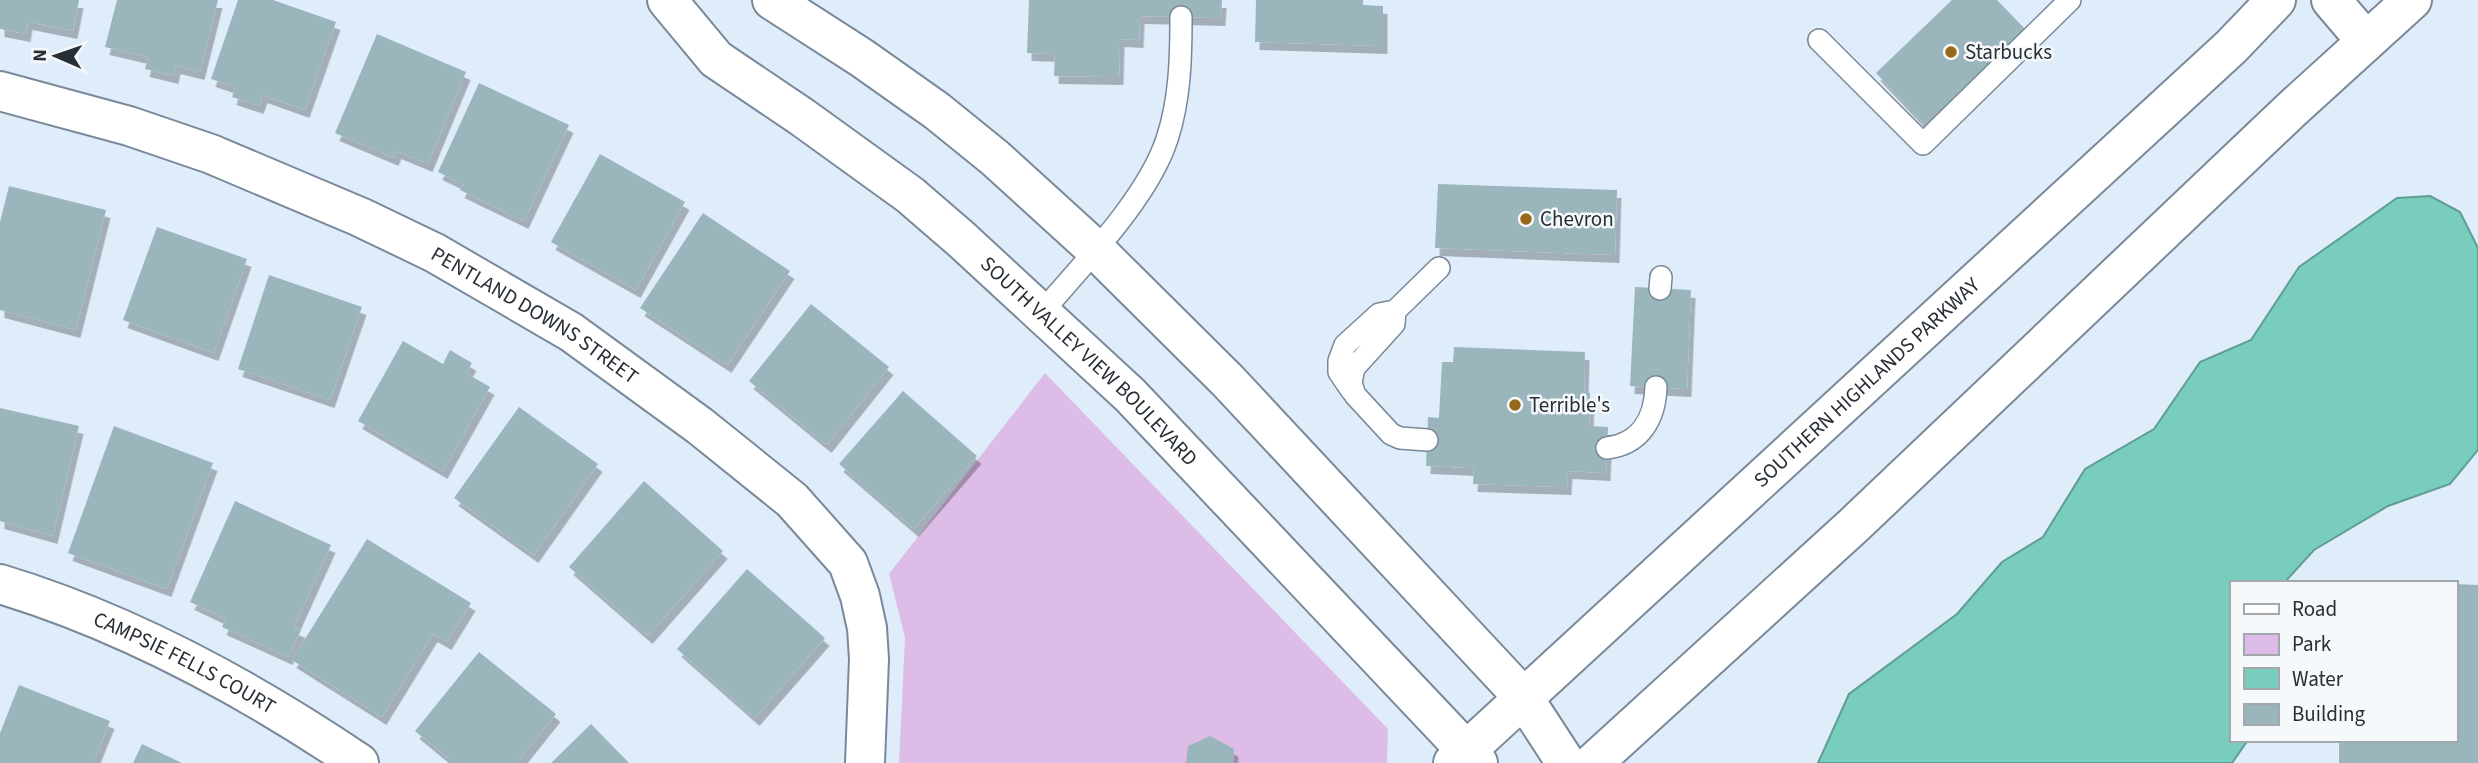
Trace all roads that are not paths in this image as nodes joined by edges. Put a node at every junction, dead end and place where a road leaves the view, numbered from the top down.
1 (667, 0) edge
2 (772, 0) edge
3 (2070, 0) edge
4 (2276, 0) edge
5 (2331, 0) edge
6 (2412, 0) edge
7 (1181, 17) dead end
8 (1819, 40) dead end
9 (2367, 41) junction
10 (0, 91) edge
11 (1095, 249) junction
12 (1438, 268) dead end
13 (1042, 312) junction
14 (1656, 387) dead end
15 (1427, 440) dead end
16 (1607, 448) dead end
17 (0, 584) edge
18 (1523, 697) junction
19 (866, 753) edge
20 (1466, 759) edge
21 (359, 763) edge
22 (1566, 763) edge
23 (1593, 763) edge

1 - 13 main road, SOUTH VALLEY VIEW BOULEVARD
2 - 11 main road
3 - 8 lane
4 - 18 main road, SOUTHERN HIGHLANDS PARKWAY
5 - 9 main road
6 - 9 main road
7 - 11 lane
9 - 23 main road
10 - 19 main road, PENTLAND DOWNS STREET
11 - 13 lane
11 - 18 main road
12 - 15 lane
13 - 20 main road, SOUTH VALLEY VIEW BOULEVARD
14 - 16 lane
17 - 21 main road, CAMPSIE FELLS COURT
18 - 20 main road, SOUTHERN HIGHLANDS PARKWAY
18 - 22 main road

